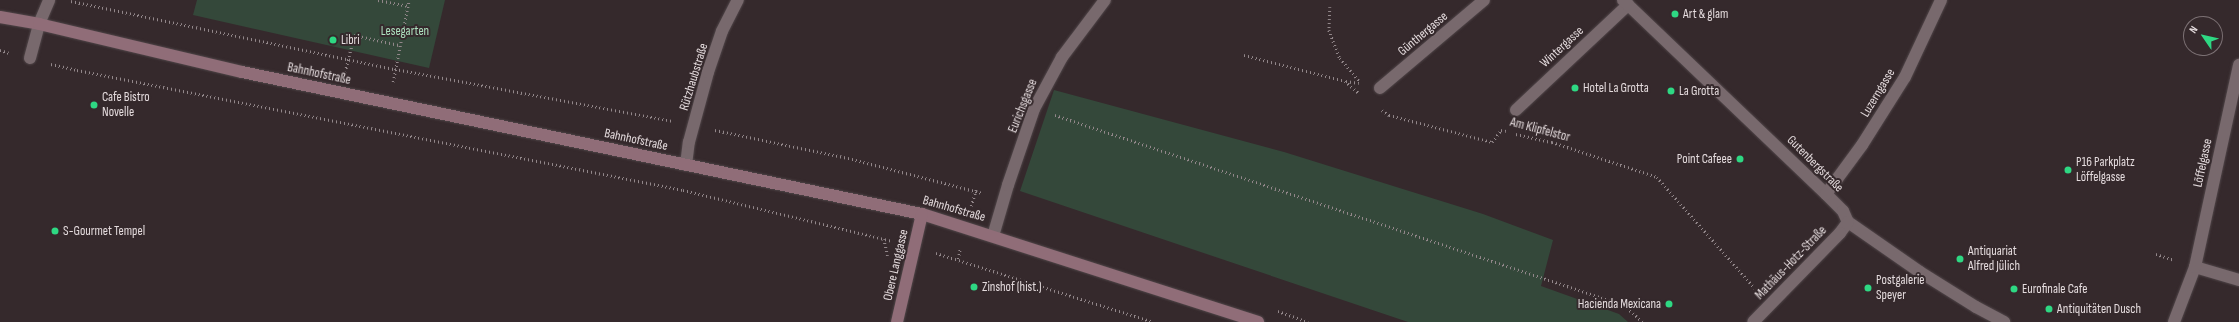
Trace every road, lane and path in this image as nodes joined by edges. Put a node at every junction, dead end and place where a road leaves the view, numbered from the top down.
1 (49, 0) edge
2 (67, 0) edge
3 (378, 0) edge
4 (409, 0) edge
5 (738, 0) edge
6 (1105, 0) edge
7 (1484, 0) edge
8 (1941, 0) edge
9 (1626, 2) edge
10 (408, 6) junction
11 (1330, 6) dead end
12 (0, 17) edge
13 (39, 24) junction
14 (399, 44) junction
15 (0, 50) edge
16 (1244, 55) dead end
17 (30, 58) junction
18 (348, 60) junction
19 (2239, 65) edge
20 (395, 69) junction
21 (344, 74) dead end
22 (393, 84) dead end
23 (1362, 84) dead end
24 (1380, 88) dead end
25 (1364, 97) dead end
26 (1377, 106) dead end
27 (1516, 110) dead end
28 (1050, 113) dead end
29 (694, 125) junction
30 (1508, 132) dead end
31 (1515, 133) dead end
32 (686, 165) junction
33 (1826, 194) junction
34 (1003, 200) junction
35 (922, 214) junction
36 (1848, 222) junction
37 (993, 236) junction
38 (884, 239) dead end
39 (958, 258) dead end
40 (2195, 267) junction
41 (2239, 280) edge
42 (1770, 304) junction
43 (898, 322) edge
44 (1153, 322) edge
45 (1258, 322) edge
46 (1643, 322) edge
47 (1753, 322) edge
48 (2004, 322) edge
49 (2174, 322) edge

1 - 13 street
2 - 18 path
3 - 10 path
4 - 10 path
5 - 29 street, Rützhaubstraße
6 - 34 street, Eurichsgasse
7 - 24 street, Günthergasse
8 - 33 street, Luzerngasse
9 - 27 street, Wintergasse
9 - 33 street, Gutenbergstraße
10 - 14 path
11 - 23 path
12 - 13 main road, Bahnhofstraße
13 - 17 street
13 - 32 main road, Bahnhofstraße
14 - 18 path
14 - 20 path
15 - 17 path
16 - 25 path
17 - 38 path
18 - 20 path
18 - 21 path
19 - 40 street, Löffelgasse
20 - 22 path
20 - 29 path
26 - 30 path, Am Klipfelstor
28 - 46 path
29 - 32 street, Rützhaubstraße
29 - 34 path
31 - 42 path, Am Klipfelstor
32 - 35 main road, Bahnhofstraße
33 - 36 street, Gutenbergstraße
34 - 37 street, Eurichsgasse
35 - 37 main road, Bahnhofstraße
35 - 43 main road, Obere Langgasse
36 - 42 street, Mathäus-Hotz-Straße
36 - 48 street, Gutenbergstraße
37 - 45 main road, Bahnhofstraße
39 - 44 path
40 - 41 street
40 - 49 street, Löffelgasse
42 - 47 street, Mathäus-Hotz-Straße

